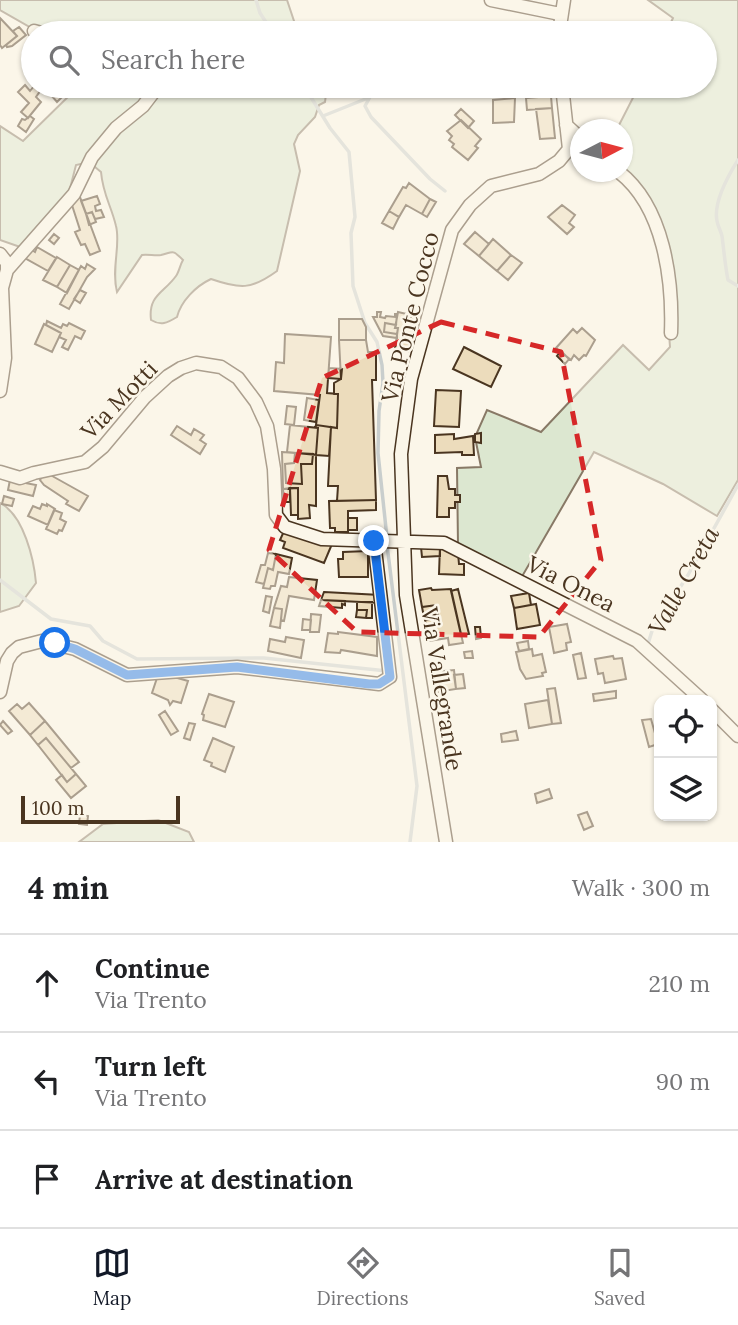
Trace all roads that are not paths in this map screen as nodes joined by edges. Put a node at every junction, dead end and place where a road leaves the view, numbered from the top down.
1 (491, 0) edge
2 (564, 0) edge
3 (560, 14) junction
4 (560, 21) edge
5 (149, 98) edge
6 (563, 98) edge
7 (566, 125) junction
8 (570, 129) edge
9 (630, 182) edge
10 (0, 254) edge
11 (7, 270) junction
12 (671, 333) dead end
13 (0, 391) edge
14 (0, 472) edge
15 (377, 541) junction
16 (399, 542) junction
17 (0, 692) edge
18 (696, 695) edge
19 (717, 715) edge
20 (738, 736) edge
21 (446, 842) edge

1 - 3 street
2 - 3 street
3 - 4 street
5 - 11 street
6 - 7 street, Via Ponte Cocco
7 - 8 street
7 - 16 street, Via Ponte Cocco
9 - 12 street
10 - 11 street
11 - 13 street
14 - 15 street, Via Motti
15 - 16 street, Via Motti
15 - 17 street
16 - 18 street, Via Onea
16 - 21 street, Via Vallegrande
19 - 20 street

